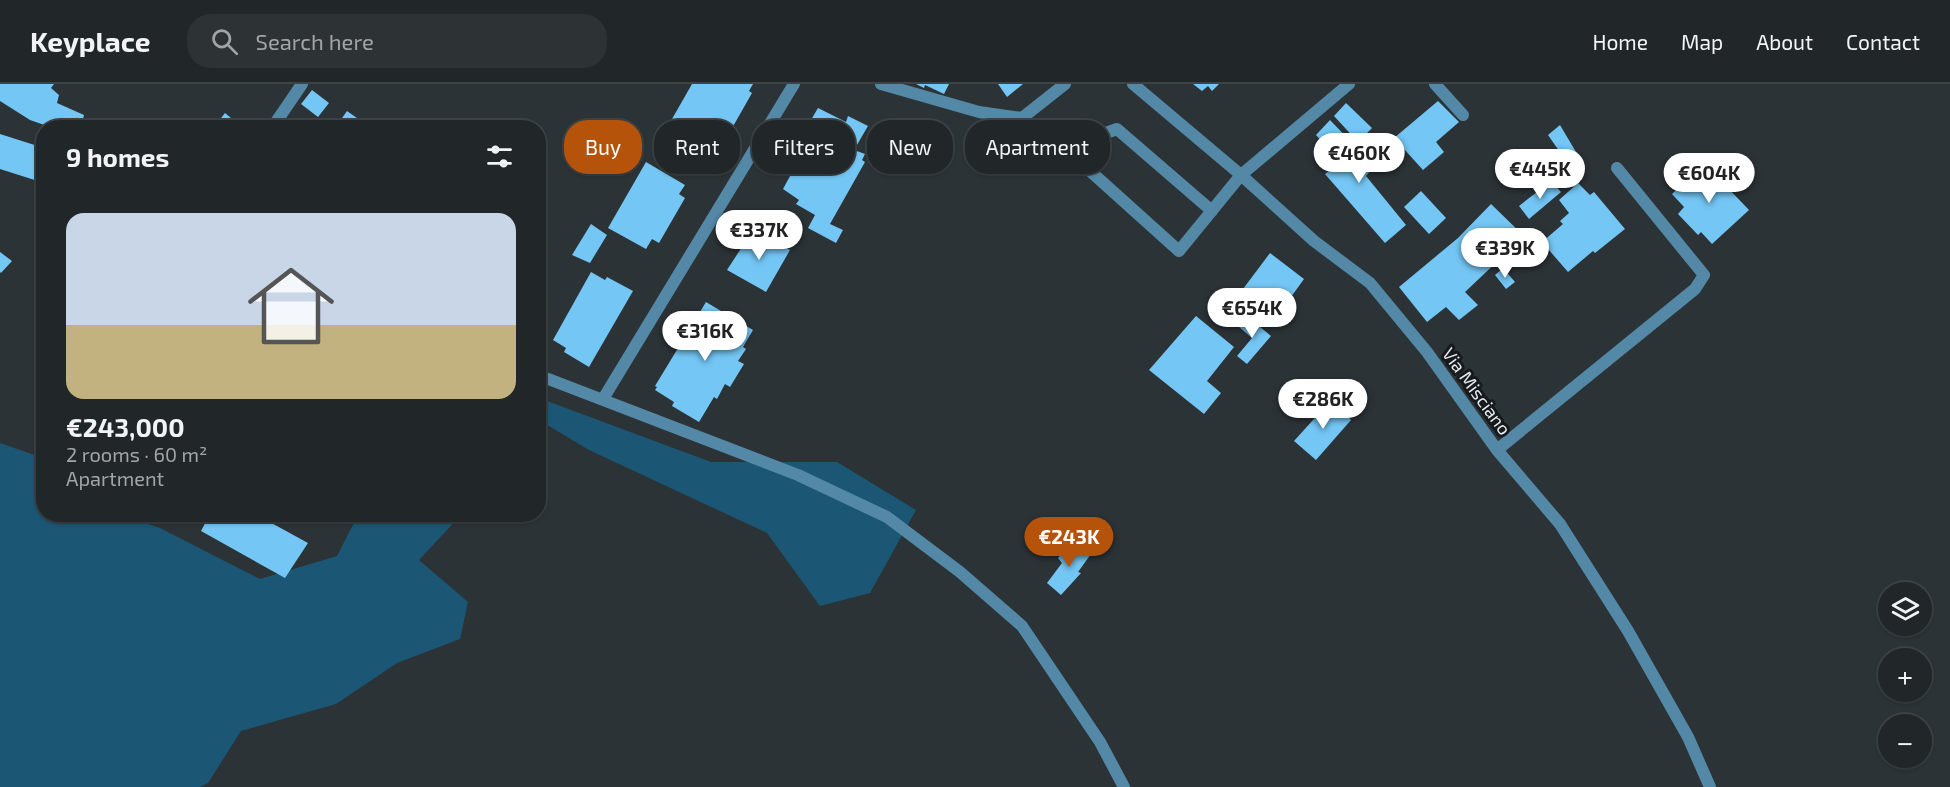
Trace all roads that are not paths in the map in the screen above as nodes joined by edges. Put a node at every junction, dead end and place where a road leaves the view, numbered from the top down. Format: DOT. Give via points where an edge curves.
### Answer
graph roads {
  1 [pos="302,84"];
  2 [pos="794,84"];
  3 [pos="882,84"];
  4 [pos="1065,84"];
  5 [pos="1133,84"];
  6 [pos="1348,84"];
  7 [pos="1435,84"];
  8 [pos="1463,116"];
  9 [pos="277,120"];
  10 [pos="1617,168"];
  11 [pos="1241,175"];
  12 [pos="1212,211"];
  13 [pos="546,378"];
  14 [pos="603,399"];
  15 [pos="1497,450"];
  16 [pos="1124,787"];
  17 [pos="1710,787"];
  1 -- 9 [label="street"];
  2 -- 14 [label="street"];
  3 -- 4 [label="street" via="979,112 1022,118"];
  5 -- 11 [label="street, Via Misciano"];
  6 -- 11 [label="street"];
  7 -- 8 [label="street"];
  10 -- 15 [label="street" via="1704,275 1695,289"];
  11 -- 12 [label="street"];
  11 -- 15 [label="street, Via Misciano" via="1314,241 1370,283 1427,352"];
  12 -- 12 [label="street" via="1179,251 1089,170 1083,157 1102,134 1117,129"];
  13 -- 14 [label="street"];
  14 -- 16 [label="street" via="798,475 887,517 1022,626 1100,741"];
  15 -- 17 [label="street, Via Misciano" via="1560,524 1622,621 1688,737"];
}
